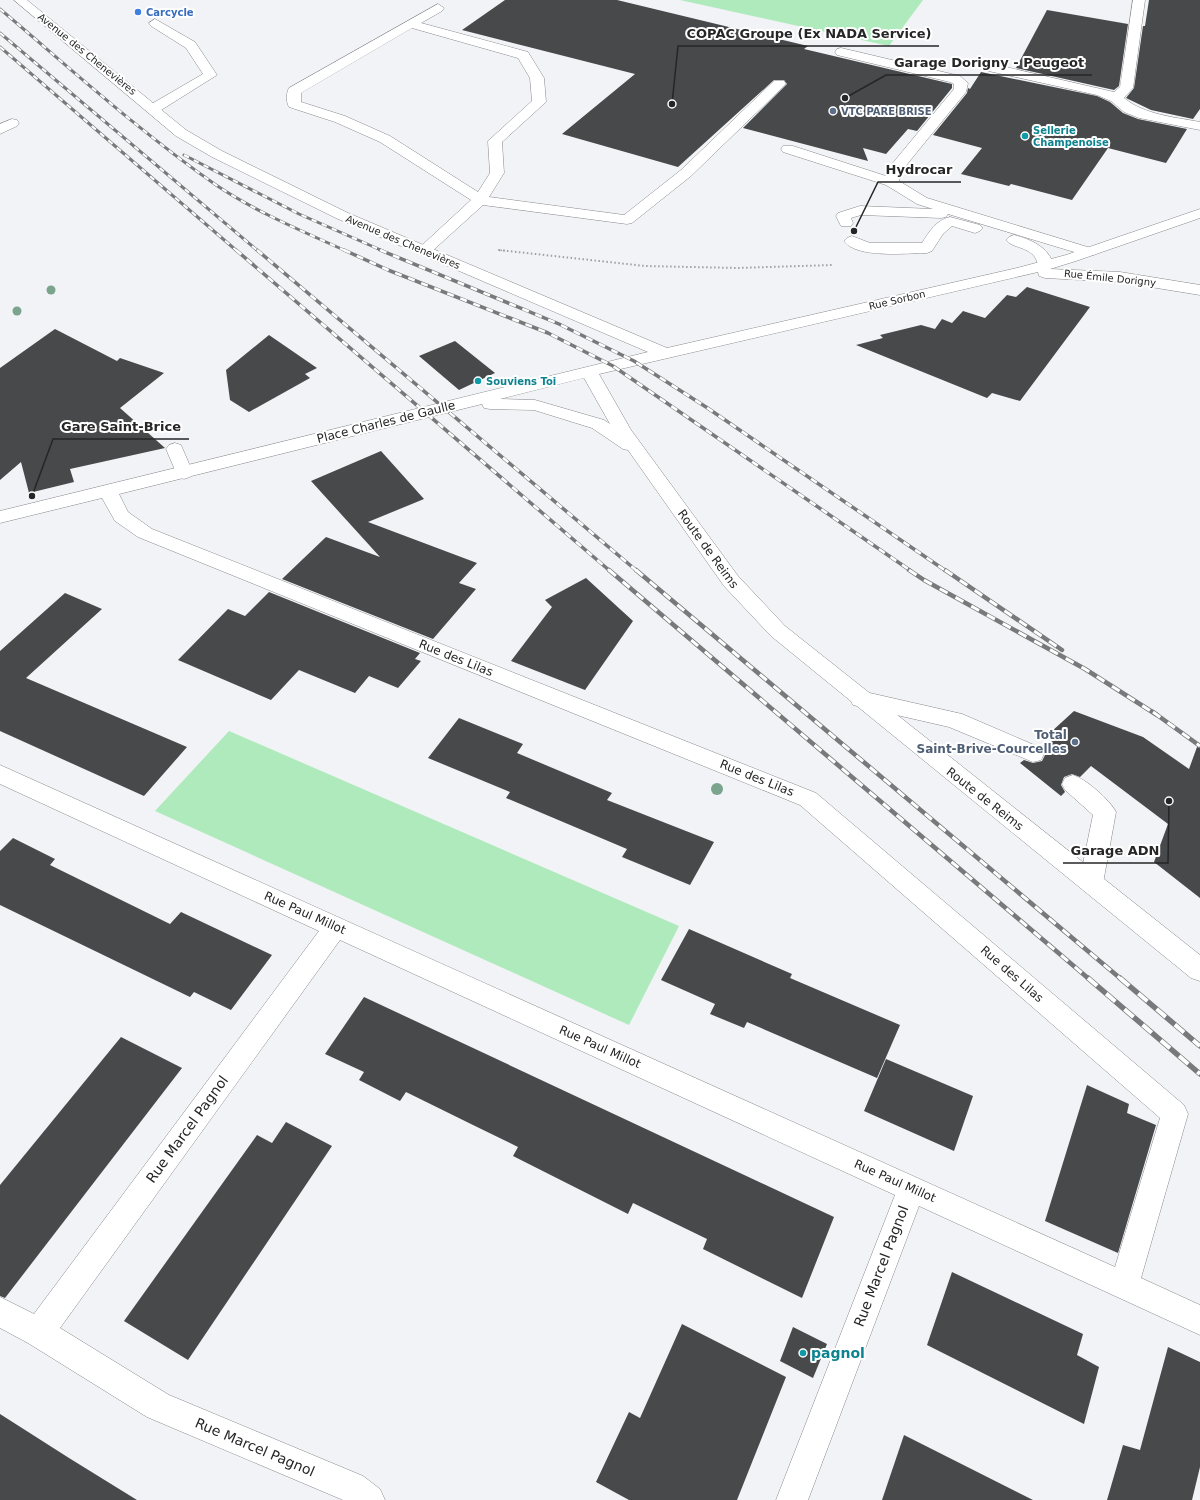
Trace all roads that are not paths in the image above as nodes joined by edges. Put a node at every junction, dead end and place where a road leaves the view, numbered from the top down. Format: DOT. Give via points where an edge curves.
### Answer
graph roads {
  1 [pos="20,0"];
  2 [pos="1139,0"];
  3 [pos="438,8"];
  4 [pos="154,23"];
  5 [pos="411,24"];
  6 [pos="842,52"];
  7 [pos="984,66"];
  8 [pos="779,84"];
  9 [pos="1116,98"];
  10 [pos="153,109"];
  11 [pos="1200,126"];
  12 [pos="788,149"];
  13 [pos="891,182"];
  14 [pos="480,200"];
  15 [pos="1200,213"];
  16 [pos="968,215"];
  17 [pos="846,223"];
  18 [pos="852,241"];
  19 [pos="424,251"];
  20 [pos="1089,252"];
  21 [pos="1046,265"];
  22 [pos="1020,272"];
  23 [pos="1200,290"];
  24 [pos="665,353"];
  25 [pos="589,372"];
  26 [pos="461,404"];
  27 [pos="175,450"];
  28 [pos="638,452"];
  29 [pos="184,473"];
  30 [pos="109,491"];
  31 [pos="0,517"];
  32 [pos="861,699"];
  33 [pos="1033,754"];
  34 [pos="2,778"];
  35 [pos="1073,784"];
  36 [pos="1091,883"];
  37 [pos="336,927"];
  38 [pos="1200,970"];
  39 [pos="911,1189"];
  40 [pos="1124,1286"];
  41 [pos="0,1312"];
  42 [pos="1200,1320"];
  43 [pos="39,1332"];
  44 [pos="368,1500"];
  45 [pos="792,1500"];
  1 -- 10 [label="street, Avenue des Chenevières"];
  2 -- 9 [label="street" via="1126,88"];
  3 -- 5 [label="street"];
  4 -- 10 [label="street" via="191,45 210,75"];
  5 -- 14 [label="street" via="523,55 537,78 539,102 495,140 497,173"];
  5 -- 14 [label="street" via="294,91 294,104 332,115 385,139"];
  6 -- 13 [label="street" via="955,79 961,83 961,89 898,167"];
  7 -- 9 [label="street" via="1101,92"];
  8 -- 14 [label="street" via="686,173 627,220"];
  9 -- 11 [label="street" via="1129,109 1144,115"];
  10 -- 19 [label="street, Avenue des Chenevières" via="182,133 217,154 343,216"];
  12 -- 13 [label="street"];
  13 -- 16 [label="street" via="922,201"];
  14 -- 19 [label="street"];
  15 -- 20 [label="street, Rue Sorbon"];
  16 -- 17 [label="street" via="860,210 843,216"];
  16 -- 20 [label="street"];
  18 -- 21 [label="street" via="867,248 927,248 937,231 950,221 1032,245 1044,258"];
  19 -- 24 [label="street, Avenue des Chenevières"];
  20 -- 21 [label="street, Rue Sorbon"];
  21 -- 22 [label="street, Rue Sorbon"];
  22 -- 23 [label="street, Rue Émile Dorigny" via="1098,275"];
  22 -- 24 [label="street, Rue Sorbon"];
  24 -- 25 [label="street, Rue Sorbon"];
  25 -- 26 [label="street, Place Charles de Gaulle"];
  25 -- 28 [label="street, Route de Reims"];
  26 -- 28 [label="street" via="535,405 598,424"];
  26 -- 29 [label="street, Place Charles de Gaulle"];
  27 -- 29 [label="street"];
  28 -- 32 [label="street, Route de Reims" via="730,581 753,607 778,631"];
  29 -- 30 [label="street, Place Charles de Gaulle"];
  30 -- 31 [label="street, Place Charles de Gaulle"];
  30 -- 40 [label="street, Rue des Lilas" via="119,515 128,524 145,533 808,799 1174,1114"];
  32 -- 33 [label="street, Route de Reims" via="954,720"];
  32 -- 36 [label="street, Route de Reims"];
  34 -- 37 [label="street, Rue Paul Millot"];
  35 -- 36 [label="street" via="1105,812"];
  36 -- 38 [label="street, Route de Reims"];
  37 -- 39 [label="street, Rue Paul Millot"];
  37 -- 43 [label="street, Rue Marcel Pagnol"];
  39 -- 40 [label="street, Rue Paul Millot"];
  39 -- 45 [label="street, Rue Marcel Pagnol"];
  40 -- 42 [label="street, Rue Paul Millot"];
  41 -- 43 [label="street, Rue Marcel Pagnol"];
  43 -- 44 [label="street, Rue Marcel Pagnol" via="158,1406 352,1487"];
}
